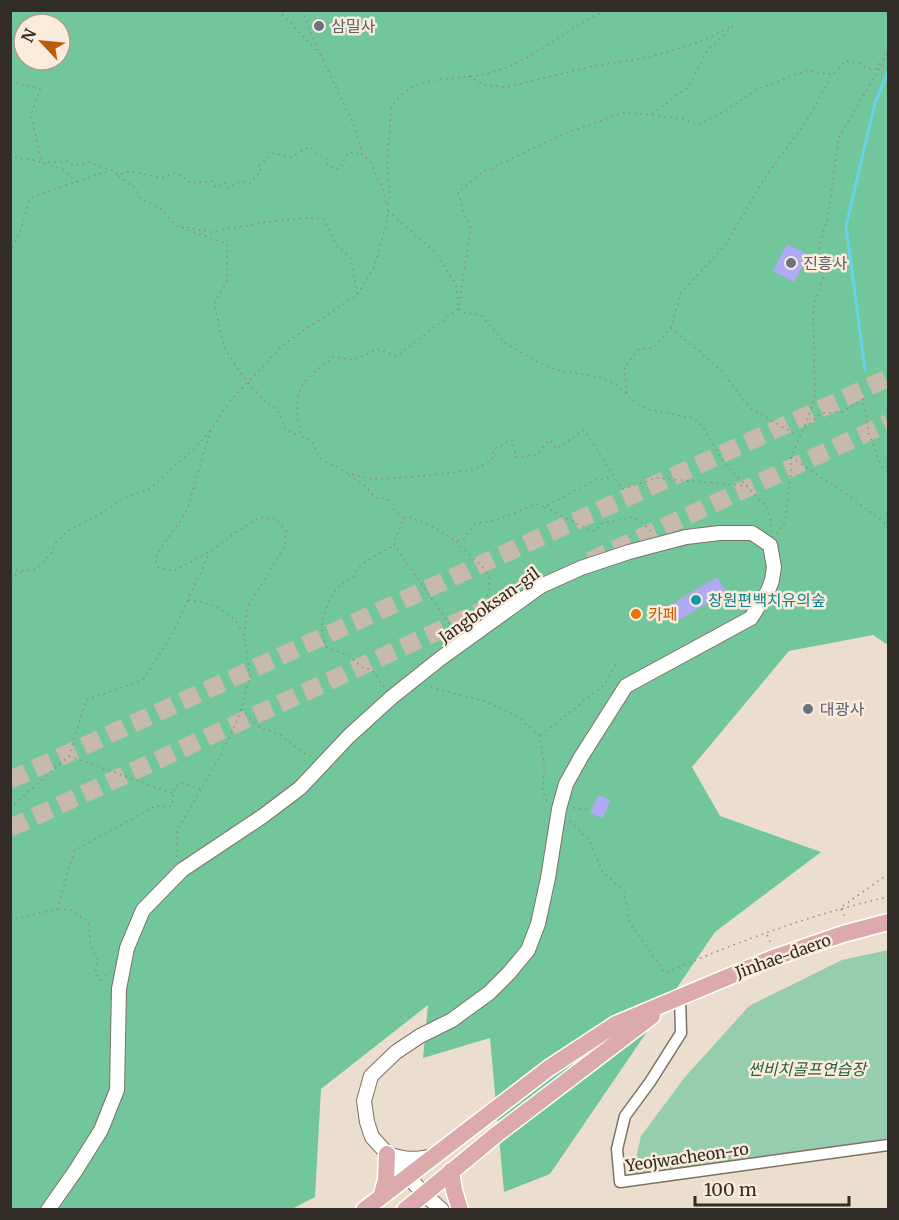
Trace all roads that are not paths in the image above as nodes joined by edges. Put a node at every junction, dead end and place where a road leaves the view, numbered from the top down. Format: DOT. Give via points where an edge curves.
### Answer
graph roads {
  1 [pos="888,922"];
  2 [pos="680,997"];
  3 [pos="888,1145"];
  4 [pos="387,1154"];
  5 [pos="438,1155"];
  6 [pos="451,1171"];
  7 [pos="408,1178"];
  8 [pos="424,1194"];
  9 [pos="381,1197"];
  10 [pos="48,1209"];
  11 [pos="364,1209"];
  12 [pos="405,1209"];
  13 [pos="442,1209"];
  14 [pos="460,1209"];
  1 -- 2 [label="main road, Jinhae-daero" via="773,958"];
  2 -- 3 [label="street, Yeojwacheon-ro" via="681,1033 625,1116 617,1149 620,1182"];
  2 -- 5 [label="main road" via="616,1024 549,1068"];
  2 -- 6 [label="main road"];
  4 -- 5 [label="street" via="404,1160"];
  4 -- 7 [label="street"];
  4 -- 9 [label="main road"];
  4 -- 10 [label="street, Jangboksan-gil" via="372,1137 367,1122 364,1101 371,1076 396,1052 489,993 528,950 538,924 566,784 626,686 751,618 768,591 774,567 770,545 752,533 660,543 581,568 541,586 393,695 300,788 182,870 143,910 127,948 118,989 117,1090 101,1130"];
  5 -- 7 [label="main road"];
  6 -- 8 [label="main road"];
  6 -- 14 [label="main road"];
  7 -- 8 [label="street"];
  7 -- 9 [label="main road"];
  8 -- 12 [label="main road"];
  8 -- 13 [label="street"];
  9 -- 11 [label="main road"];
}
